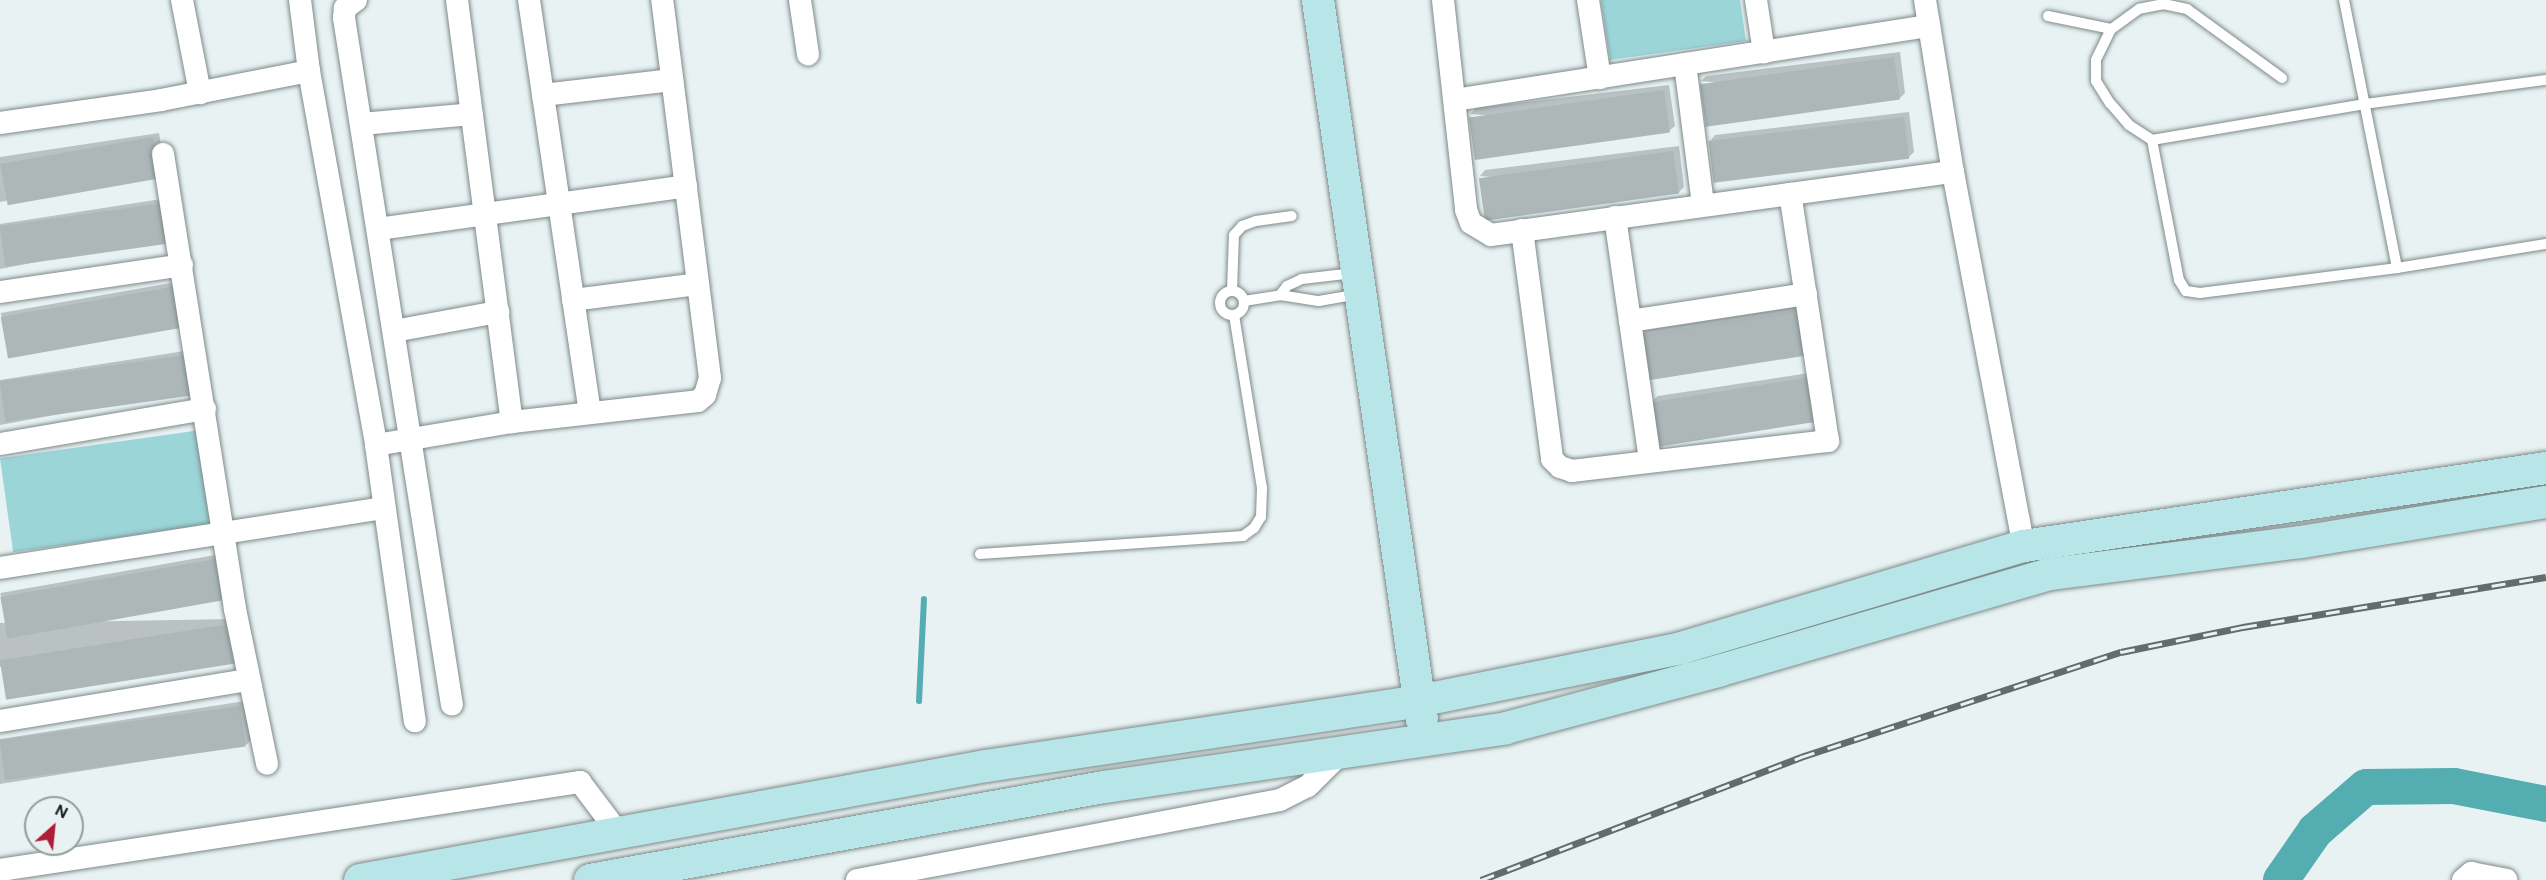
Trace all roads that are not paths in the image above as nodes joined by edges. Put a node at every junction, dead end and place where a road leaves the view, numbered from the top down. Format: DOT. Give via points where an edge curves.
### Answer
graph roads {
  1 [pos="182,0"];
  2 [pos="300,0"];
  3 [pos="356,0"];
  4 [pos="458,0"];
  5 [pos="529,0"];
  6 [pos="662,0"];
  7 [pos="800,0"];
  8 [pos="1318,0"];
  9 [pos="1443,0"];
  10 [pos="1588,0"];
  11 [pos="1756,0"];
  12 [pos="1925,0"];
  13 [pos="2344,0"];
  14 [pos="2048,16"];
  15 [pos="1929,26"];
  16 [pos="2111,29"];
  17 [pos="1764,52"];
  18 [pos="808,54"];
  19 [pos="1685,64"];
  20 [pos="309,71"];
  21 [pos="1600,78"];
  22 [pos="2282,78"];
  23 [pos="672,80"];
  24 [pos="2546,80"];
  25 [pos="200,93"];
  26 [pos="543,95"];
  27 [pos="1455,100"];
  28 [pos="2365,104"];
  29 [pos="472,114"];
  30 [pos="0,123"];
  31 [pos="361,124"];
  32 [pos="2152,140"];
  33 [pos="164,154"];
  34 [pos="1953,172"];
  35 [pos="686,186"];
  36 [pos="1790,194"];
  37 [pos="1703,205"];
  38 [pos="559,206"];
  39 [pos="485,216"];
  40 [pos="1292,216"];
  41 [pos="1616,217"];
  42 [pos="378,229"];
  43 [pos="1522,230"];
  44 [pos="2546,244"];
  45 [pos="182,265"];
  46 [pos="2397,268"];
  47 [pos="1360,283"];
  48 [pos="698,284"];
  49 [pos="1232,291"];
  50 [pos="0,292"];
  51 [pos="1806,294"];
  52 [pos="1280,295"];
  53 [pos="573,300"];
  54 [pos="1244,301"];
  55 [pos="498,312"];
  56 [pos="1234,315"];
  57 [pos="1630,321"];
  58 [pos="394,331"];
  59 [pos="205,409"];
  60 [pos="590,412"];
  61 [pos="512,422"];
  62 [pos="412,440"];
  63 [pos="0,444"];
  64 [pos="375,445"];
  65 [pos="1650,460"];
  66 [pos="2546,468"];
  67 [pos="2546,501"];
  68 [pos="384,508"];
  69 [pos="225,530"];
  70 [pos="2024,546"];
  71 [pos="980,555"];
  72 [pos="0,568"];
  73 [pos="248,680"];
  74 [pos="1419,700"];
  75 [pos="452,705"];
  76 [pos="0,721"];
  77 [pos="415,721"];
  78 [pos="1425,742"];
  79 [pos="1339,754"];
  80 [pos="267,764"];
  81 [pos="620,835"];
  82 [pos="0,870"];
  83 [pos="360,880"];
  84 [pos="590,880"];
  85 [pos="858,880"];
  86 [pos="2463,880"];
  87 [pos="2506,880"];
  1 -- 25 [label="street"];
  2 -- 20 [label="street"];
  3 -- 31 [label="street" via="345,8 344,18"];
  4 -- 29 [label="street"];
  5 -- 26 [label="street"];
  6 -- 23 [label="street"];
  7 -- 18 [label="street"];
  8 -- 47 [label="main road"];
  9 -- 27 [label="street"];
  10 -- 21 [label="street"];
  11 -- 17 [label="street"];
  12 -- 15 [label="street"];
  13 -- 28 [label="lane"];
  14 -- 16 [label="lane"];
  15 -- 17 [label="street"];
  15 -- 34 [label="street"];
  16 -- 22 [label="lane" via="2139,9 2164,4 2187,9"];
  16 -- 32 [label="lane" via="2096,60 2096,81 2129,125"];
  17 -- 19 [label="street"];
  19 -- 21 [label="street"];
  19 -- 37 [label="street"];
  20 -- 25 [label="street"];
  20 -- 64 [label="street"];
  21 -- 27 [label="street"];
  23 -- 26 [label="street"];
  23 -- 35 [label="street"];
  24 -- 28 [label="lane"];
  25 -- 30 [label="street"];
  26 -- 38 [label="street"];
  27 -- 43 [label="street" via="1466,210 1472,224 1491,235"];
  28 -- 32 [label="lane"];
  28 -- 46 [label="lane"];
  29 -- 31 [label="street"];
  29 -- 39 [label="street"];
  31 -- 42 [label="street"];
  32 -- 46 [label="lane" via="2179,280 2186,291 2200,293"];
  33 -- 45 [label="street"];
  34 -- 36 [label="street"];
  34 -- 70 [label="street"];
  35 -- 38 [label="street"];
  35 -- 48 [label="street"];
  36 -- 37 [label="street"];
  36 -- 51 [label="street"];
  37 -- 41 [label="street"];
  38 -- 39 [label="street"];
  38 -- 53 [label="street"];
  39 -- 42 [label="street"];
  39 -- 55 [label="street"];
  40 -- 49 [label="lane" via="1256,221 1242,226 1234,235"];
  41 -- 43 [label="street"];
  41 -- 57 [label="street"];
  42 -- 58 [label="street"];
  43 -- 65 [label="street" via="1552,459 1572,471"];
  44 -- 46 [label="lane"];
  45 -- 50 [label="street"];
  45 -- 59 [label="street"];
  47 -- 52 [label="lane" via="1319,301"];
  47 -- 52 [label="lane" via="1302,279 1287,286"];
  47 -- 74 [label="main road"];
  48 -- 53 [label="street"];
  48 -- 60 [label="street" via="710,378 705,395 698,401"];
  49 -- 54 [label="lane"];
  49 -- 56 [label="lane" via="1222,297 1220,305 1227,314"];
  51 -- 57 [label="street"];
  51 -- 65 [label="street" via="1828,441"];
  52 -- 54 [label="lane"];
  53 -- 60 [label="street"];
  54 -- 56 [label="lane" via="1241,311"];
  55 -- 58 [label="street"];
  55 -- 61 [label="street"];
  56 -- 71 [label="lane" via="1262,488 1261,517 1254,528 1243,536"];
  57 -- 65 [label="street"];
  58 -- 62 [label="street"];
  59 -- 63 [label="street"];
  59 -- 69 [label="street"];
  60 -- 61 [label="street"];
  61 -- 62 [label="street"];
  62 -- 64 [label="street"];
  62 -- 75 [label="street"];
  64 -- 68 [label="street"];
  66 -- 70 [label="main road"];
  67 -- 78 [label="main road" via="2301,542 2050,574 1506,728"];
  68 -- 69 [label="street"];
  68 -- 77 [label="street"];
  69 -- 72 [label="street"];
  69 -- 73 [label="street"];
  70 -- 74 [label="main road" via="1681,648"];
  73 -- 76 [label="street"];
  73 -- 80 [label="street"];
  74 -- 78 [label="main road"];
  74 -- 81 [label="main road" via="986,766"];
  78 -- 79 [label="main road"];
  79 -- 84 [label="main road" via="1104,787"];
  79 -- 85 [label="street" via="1315,781 1280,800"];
  81 -- 82 [label="street" via="580,782"];
  81 -- 83 [label="main road"];
  86 -- 87 [label="street" via="2471,873"];
}
